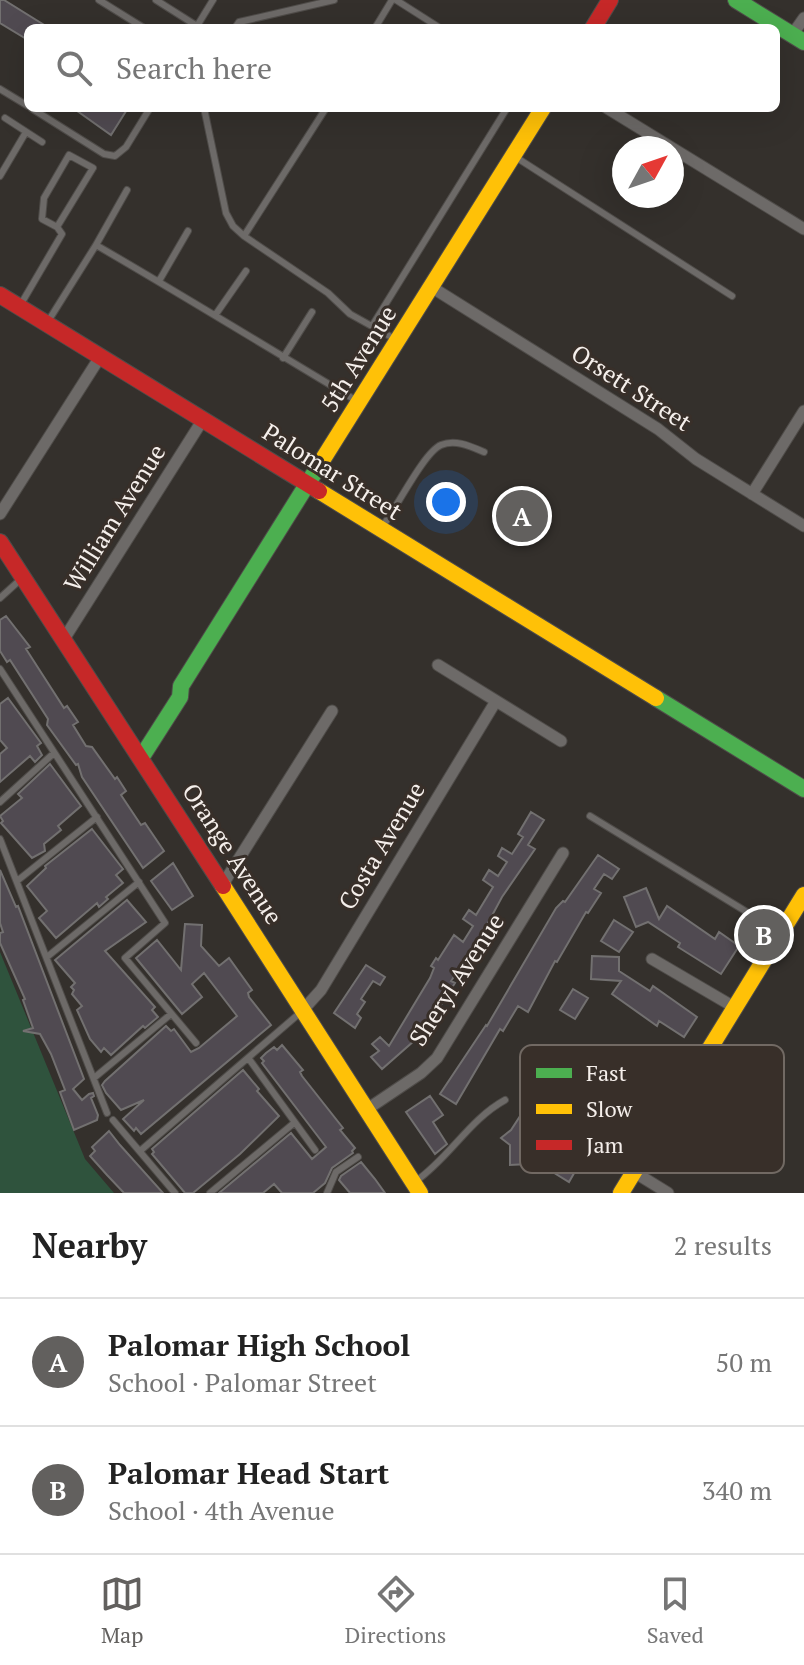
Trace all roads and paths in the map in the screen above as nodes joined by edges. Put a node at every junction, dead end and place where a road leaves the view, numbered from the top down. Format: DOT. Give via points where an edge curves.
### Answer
graph roads {
  1 [pos="99,0"];
  2 [pos="156,0"];
  3 [pos="213,0"];
  4 [pos="334,0"];
  5 [pos="394,0"];
  6 [pos="610,0"];
  7 [pos="736,0"];
  8 [pos="804,18"];
  9 [pos="138,24"];
  10 [pos="194,24"];
  11 [pos="198,24"];
  12 [pos="238,24"];
  13 [pos="378,24"];
  14 [pos="433,24"];
  15 [pos="595,24"];
  16 [pos="775,24"];
  17 [pos="780,27"];
  18 [pos="798,38"];
  19 [pos="0,89"];
  20 [pos="24,104"];
  21 [pos="37,112"];
  22 [pos="148,112"];
  23 [pos="205,112"];
  24 [pos="323,112"];
  25 [pos="505,112"];
  26 [pos="541,112"];
  27 [pos="614,112"];
  28 [pos="5,118"];
  29 [pos="26,132"];
  30 [pos="652,136"];
  31 [pos="42,142"];
  32 [pos="684,155"];
  33 [pos="514,156"];
  34 [pos="0,176"];
  35 [pos="127,190"];
  36 [pos="57,227"];
  37 [pos="804,229"];
  38 [pos="188,231"];
  39 [pos="244,236"];
  40 [pos="96,245"];
  41 [pos="246,271"];
  42 [pos="159,281"];
  43 [pos="433,288"];
  44 [pos="0,295"];
  45 [pos="732,296"];
  46 [pos="19,307"];
  47 [pos="312,312"];
  48 [pos="216,314"];
  49 [pos="46,324"];
  50 [pos="372,326"];
  51 [pos="399,341"];
  52 [pos="100,357"];
  53 [pos="283,358"];
  54 [pos="360,403"];
  55 [pos="804,411"];
  56 [pos="202,421"];
  57 [pos="484,452"];
  58 [pos="307,485"];
  59 [pos="752,494"];
  60 [pos="0,514"];
  61 [pos="804,526"];
  62 [pos="380,530"];
  63 [pos="0,542"];
  64 [pos="22,578"];
  65 [pos="0,598"];
  66 [pos="64,639"];
  67 [pos="438,665"];
  68 [pos="0,669"];
  69 [pos="3,680"];
  70 [pos="496,701"];
  71 [pos="332,711"];
  72 [pos="561,741"];
  73 [pos="54,753"];
  74 [pos="141,758"];
  75 [pos="804,789"];
  76 [pos="0,802"];
  77 [pos="590,816"];
  78 [pos="97,817"];
  79 [pos="0,839"];
  80 [pos="563,853"];
  81 [pos="17,881"];
  82 [pos="139,882"];
  83 [pos="223,884"];
  84 [pos="804,895"];
  85 [pos="798,918"];
  86 [pos="781,933"];
  87 [pos="47,957"];
  88 [pos="652,959"];
  89 [pos="734,1007"];
  90 [pos="302,1011"];
  91 [pos="171,1014"];
  92 [pos="196,1043"];
  93 [pos="711,1045"];
  94 [pos="249,1059"];
  95 [pos="94,1078"];
  96 [pos="505,1100"];
  97 [pos="366,1110"];
  98 [pos="107,1113"];
  99 [pos="113,1120"];
  100 [pos="294,1123"];
  101 [pos="315,1150"];
  102 [pos="140,1151"];
  103 [pos="358,1157"];
  104 [pos="633,1173"];
  105 [pos="636,1173"];
  106 [pos="417,1188"];
  107 [pos="175,1193"];
  108 [pos="210,1193"];
  109 [pos="327,1193"];
  110 [pos="621,1193"];
  111 [pos="668,1193"];
  1 -- 9 [label="lane"];
  2 -- 10 [label="lane"];
  3 -- 11 [label="lane"];
  4 -- 12 [label="lane"];
  5 -- 13 [label="lane"];
  5 -- 14 [label="lane"];
  6 -- 15 [label="main road"];
  7 -- 16 [label="main road"];
  8 -- 18 [label="street"];
  17 -- 18 [label="main road"];
  19 -- 20 [label="lane"];
  21 -- 22 [label="lane" via="115,156"];
  23 -- 39 [label="lane" via="226,213"];
  24 -- 39 [label="lane"];
  25 -- 50 [label="lane"];
  26 -- 33 [label="main road, 5th Avenue"];
  27 -- 30 [label="street"];
  28 -- 29 [label="lane"];
  29 -- 31 [label="lane"];
  29 -- 34 [label="lane"];
  32 -- 37 [label="street"];
  33 -- 43 [label="main road, 5th Avenue"];
  33 -- 45 [label="lane"];
  35 -- 40 [label="lane"];
  36 -- 36 [label="lane" via="42,219 44,198 69,155 93,168"];
  36 -- 46 [label="lane" via="62,234"];
  38 -- 42 [label="lane"];
  39 -- 50 [label="lane"];
  40 -- 42 [label="lane"];
  40 -- 49 [label="lane"];
  41 -- 48 [label="lane"];
  42 -- 48 [label="lane"];
  43 -- 51 [label="main road, 5th Avenue"];
  43 -- 59 [label="street, Orsett Street"];
  44 -- 46 [label="main road, Palomar Street"];
  46 -- 49 [label="main road, Palomar Street"];
  47 -- 53 [label="lane"];
  48 -- 53 [label="lane"];
  49 -- 52 [label="main road, Palomar Street"];
  50 -- 51 [label="lane"];
  51 -- 54 [label="main road, 5th Avenue"];
  52 -- 56 [label="main road, Palomar Street"];
  52 -- 60 [label="street"];
  53 -- 54 [label="lane"];
  54 -- 58 [label="main road, 5th Avenue"];
  55 -- 59 [label="street"];
  56 -- 58 [label="main road, Palomar Street"];
  56 -- 66 [label="street, William Avenue"];
  57 -- 62 [label="lane" via="466,445 439,445"];
  58 -- 62 [label="main road, Palomar Street"];
  58 -- 74 [label="main road, 5th Avenue"];
  59 -- 61 [label="street, Orsett Street"];
  62 -- 75 [label="main road, Palomar Street"];
  63 -- 64 [label="main road, Orange Avenue"];
  64 -- 65 [label="lane"];
  64 -- 66 [label="main road, Orange Avenue"];
  66 -- 74 [label="main road, Orange Avenue"];
  67 -- 70 [label="street"];
  68 -- 69 [label="lane"];
  69 -- 73 [label="lane"];
  70 -- 72 [label="street"];
  70 -- 90 [label="street, Costa Avenue" via="321,990"];
  71 -- 83 [label="street"];
  73 -- 76 [label="lane"];
  73 -- 78 [label="lane"];
  74 -- 83 [label="main road, Orange Avenue"];
  77 -- 86 [label="lane"];
  78 -- 81 [label="lane"];
  78 -- 82 [label="lane"];
  79 -- 81 [label="lane"];
  80 -- 97 [label="street, Sheryl Avenue" via="437,1058"];
  81 -- 87 [label="lane"];
  82 -- 87 [label="lane"];
  82 -- 91 [label="lane" via="165,923 125,958"];
  83 -- 90 [label="main road, Orange Avenue"];
  84 -- 85 [label="main road"];
  85 -- 86 [label="main road"];
  86 -- 89 [label="main road"];
  87 -- 95 [label="lane"];
  88 -- 89 [label="street"];
  89 -- 93 [label="main road"];
  90 -- 94 [label="lane"];
  90 -- 97 [label="main road, Orange Avenue"];
  91 -- 92 [label="lane"];
  91 -- 95 [label="lane"];
  94 -- 100 [label="lane"];
  94 -- 102 [label="lane"];
  95 -- 98 [label="lane"];
  96 -- 106 [label="lane" via="490,1108"];
  97 -- 106 [label="main road, Orange Avenue"];
  99 -- 102 [label="lane"];
  100 -- 101 [label="lane"];
  100 -- 108 [label="lane"];
  102 -- 107 [label="lane"];
  103 -- 109 [label="lane" via="336,1172"];
  104 -- 110 [label="main road"];
  105 -- 111 [label="street"];
}
